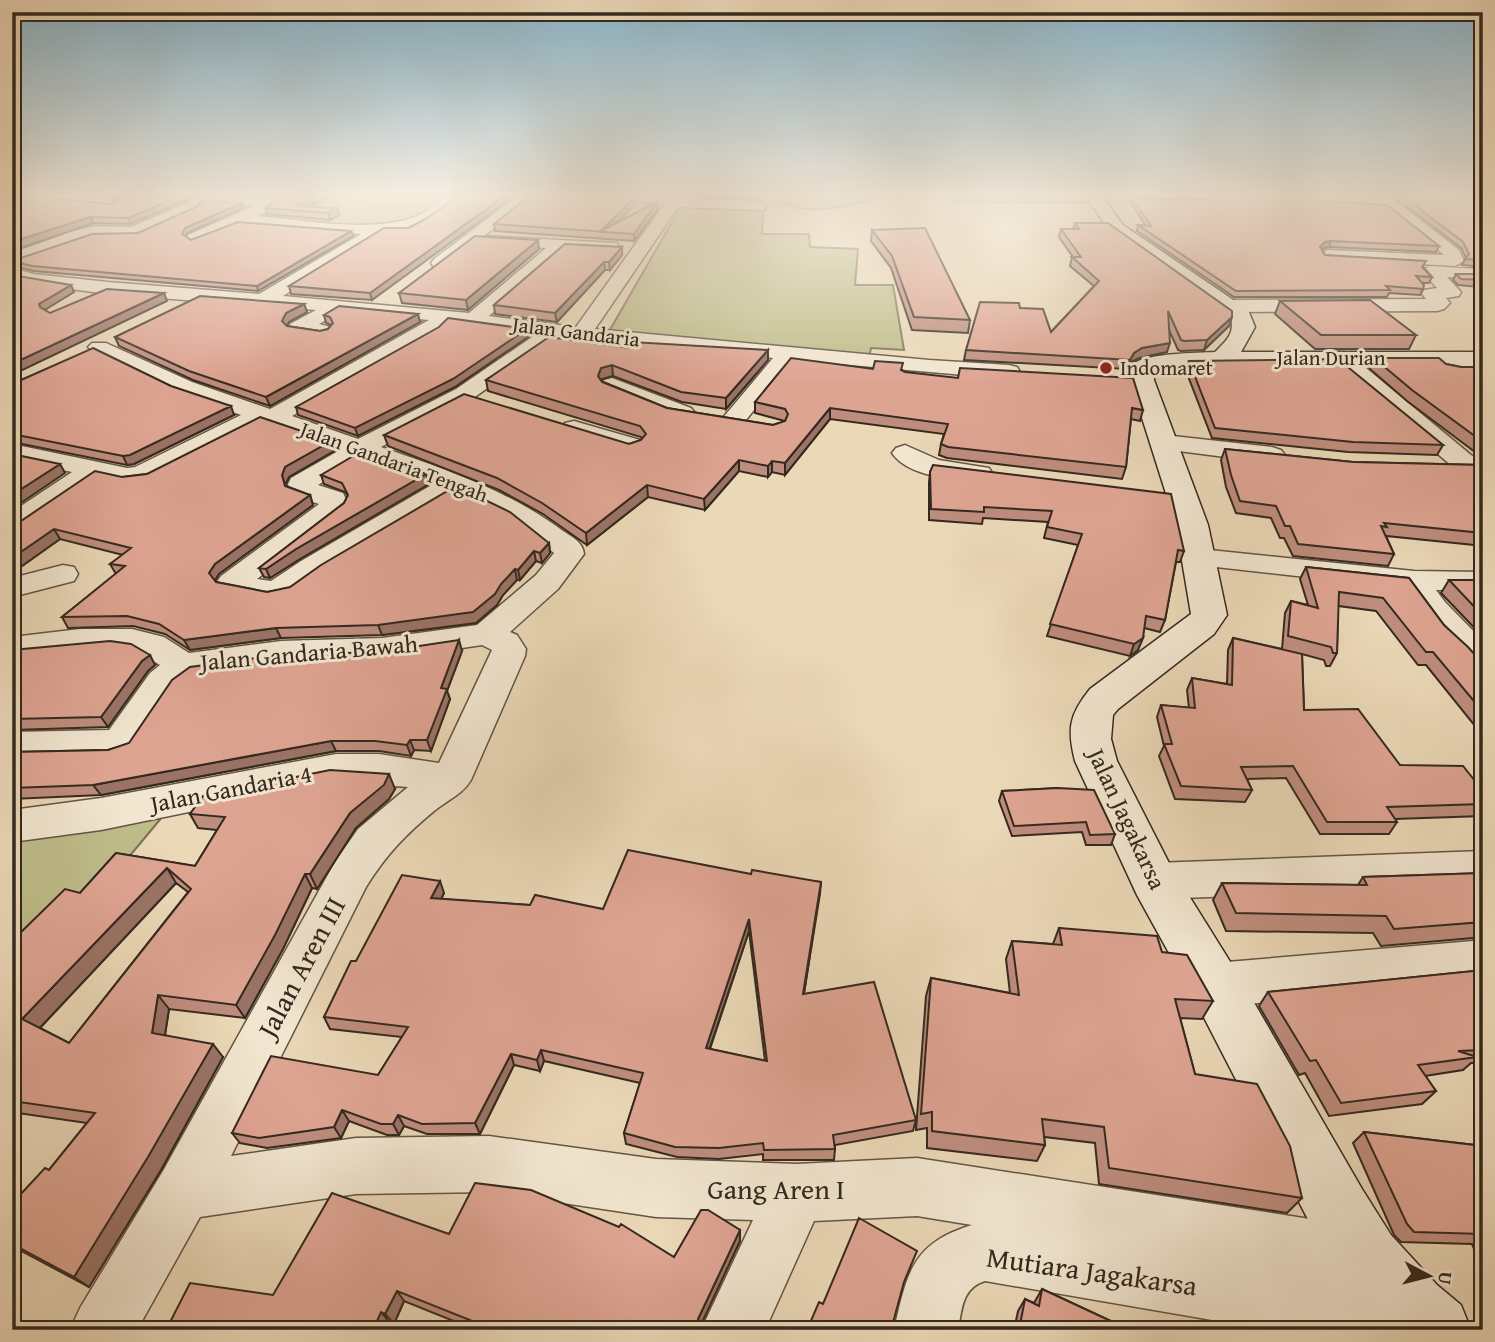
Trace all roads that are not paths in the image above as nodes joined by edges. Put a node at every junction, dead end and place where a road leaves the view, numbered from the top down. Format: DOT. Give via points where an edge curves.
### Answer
graph roads {
  1 [pos="335,258"];
  2 [pos="447,258"];
  3 [pos="545,258"];
  4 [pos="634,258"];
  5 [pos="1157,258"];
  6 [pos="1384,258"];
  7 [pos="1454,258"];
  8 [pos="1455,261"];
  9 [pos="12,273"];
  10 [pos="1481,274"];
  11 [pos="421,277"];
  12 [pos="33,279"];
  13 [pos="242,285"];
  14 [pos="12,286"];
  15 [pos="108,288"];
  16 [pos="284,288"];
  17 [pos="400,293"];
  18 [pos="200,296"];
  19 [pos="263,300"];
  20 [pos="70,303"];
  21 [pos="1227,306"];
  22 [pos="337,307"];
  23 [pos="378,309"];
  24 [pos="169,312"];
  25 [pos="444,315"];
  26 [pos="474,320"];
  27 [pos="323,331"];
  28 [pos="554,331"];
  29 [pos="580,334"];
  30 [pos="123,335"];
  31 [pos="789,353"];
  32 [pos="1340,358"];
  33 [pos="1222,359"];
  34 [pos="1483,359"];
  35 [pos="1035,374"];
  36 [pos="612,385"];
  37 [pos="464,394"];
  38 [pos="490,403"];
  39 [pos="267,416"];
  40 [pos="733,419"];
  41 [pos="551,421"];
  42 [pos="761,425"];
  43 [pos="1164,443"];
  44 [pos="631,445"];
  45 [pos="362,447"];
  46 [pos="12,452"];
  47 [pos="905,453"];
  48 [pos="1293,458"];
  49 [pos="1435,466"];
  50 [pos="95,469"];
  51 [pos="1477,469"];
  52 [pos="1000,477"];
  53 [pos="457,481"];
  54 [pos="12,525"];
  55 [pos="1198,553"];
  56 [pos="1271,556"];
  57 [pos="62,574"];
  58 [pos="1414,580"];
  59 [pos="1483,581"];
  60 [pos="12,588"];
  61 [pos="487,634"];
  62 [pos="12,648"];
  63 [pos="1471,649"];
  64 [pos="184,665"];
  65 [pos="12,746"];
  66 [pos="451,780"];
  67 [pos="12,826"];
  68 [pos="1483,869"];
  69 [pos="1154,881"];
  70 [pos="1473,961"];
  71 [pos="1215,985"];
  72 [pos="183,1191"];
  73 [pos="797,1193"];
  74 [pos="1334,1300"];
  75 [pos="102,1330"];
  76 [pos="733,1330"];
  77 [pos="926,1330"];
  78 [pos="1436,1330"];
  1 -- 16 [label="street"];
  2 -- 11 [label="street"];
  3 -- 26 [label="street"];
  4 -- 29 [label="street"];
  5 -- 21 [label="main road"];
  6 -- 8 [label="street"];
  7 -- 8 [label="street"];
  8 -- 10 [label="street"];
  9 -- 12 [label="street, Jalan Gandaria"];
  10 -- 21 [label="street" via="1430,271 1452,292 1431,294 1440,303 1437,305"];
  12 -- 14 [label="street"];
  12 -- 15 [label="street, Jalan Gandaria"];
  13 -- 16 [label="street"];
  15 -- 18 [label="street, Jalan Gandaria"];
  15 -- 20 [label="street"];
  16 -- 19 [label="street"];
  17 -- 23 [label="street"];
  18 -- 19 [label="street, Jalan Gandaria"];
  18 -- 24 [label="street"];
  19 -- 22 [label="street, Jalan Gandaria"];
  21 -- 33 [label="main road" via="1246,324"];
  22 -- 23 [label="street, Jalan Gandaria"];
  22 -- 27 [label="street" via="297,328"];
  23 -- 25 [label="street, Jalan Gandaria"];
  25 -- 26 [label="street, Jalan Gandaria"];
  25 -- 39 [label="street" via="432,328"];
  26 -- 28 [label="street, Jalan Gandaria"];
  28 -- 29 [label="street, Jalan Gandaria"];
  28 -- 37 [label="street"];
  29 -- 31 [label="street, Jalan Gandaria"];
  30 -- 39 [label="street, Jalan Gandaria Tengah" via="88,352"];
  31 -- 35 [label="street, Jalan Gandaria"];
  31 -- 40 [label="street"];
  32 -- 33 [label="main road, Jalan Durian"];
  32 -- 34 [label="main road, Jalan Durian"];
  32 -- 51 [label="street"];
  33 -- 43 [label="main road, Jalan Jagakarsa" via="1151,365 1135,379"];
  36 -- 40 [label="street" via="676,411"];
  37 -- 38 [label="street"];
  37 -- 45 [label="street"];
  39 -- 45 [label="street, Jalan Gandaria Tengah"];
  39 -- 50 [label="street" via="146,474"];
  40 -- 42 [label="street"];
  41 -- 44 [label="street"];
  43 -- 48 [label="street"];
  43 -- 55 [label="main road, Jalan Jagakarsa" via="1169,495"];
  45 -- 53 [label="street, Jalan Gandaria Tengah"];
  45 -- 53 [label="street" via="300,486 329,497 335,505 232,583 282,588"];
  46 -- 50 [label="street"];
  47 -- 52 [label="street" via="932,467"];
  49 -- 51 [label="street"];
  50 -- 54 [label="street"];
  53 -- 61 [label="street, Jalan Gandaria Tengah" via="523,514 569,549 547,582"];
  55 -- 56 [label="street"];
  55 -- 58 [label="street"];
  55 -- 69 [label="main road, Jalan Jagakarsa" via="1209,615 1201,626 1104,699 1089,724 1096,761"];
  57 -- 60 [label="street"];
  58 -- 59 [label="street"];
  58 -- 63 [label="street" via="1433,609"];
  61 -- 64 [label="street, Jalan Gandaria Bawah" via="382,649 281,652"];
  61 -- 66 [label="street" via="505,643 508,656"];
  62 -- 64 [label="street, Jalan Gandaria Bawah" via="108,639 136,641 151,644"];
  64 -- 65 [label="street" via="163,681 122,741"];
  66 -- 67 [label="street, Jalan Gandaria 4" via="411,771 336,768 101,814"];
  66 -- 72 [label="street, Jalan Aren III" via="422,798 373,841 350,875"];
  68 -- 69 [label="street"];
  69 -- 71 [label="main road, Jalan Jagakarsa"];
  70 -- 71 [label="street"];
  71 -- 74 [label="main road, Jalan Jagakarsa" via="1339,1212"];
  72 -- 73 [label="street, Gang Aren I" via="356,1166 489,1164 656,1188"];
  72 -- 75 [label="street, Jalan Aren III"];
  73 -- 74 [label="street, Gang Aren I" via="917,1186"];
  73 -- 76 [label="street"];
  74 -- 77 [label="street, Mutiara Jagakarsa" via="985,1251 960,1257 939,1278"];
  74 -- 78 [label="main road, Jalan Jagakarsa"];
}
